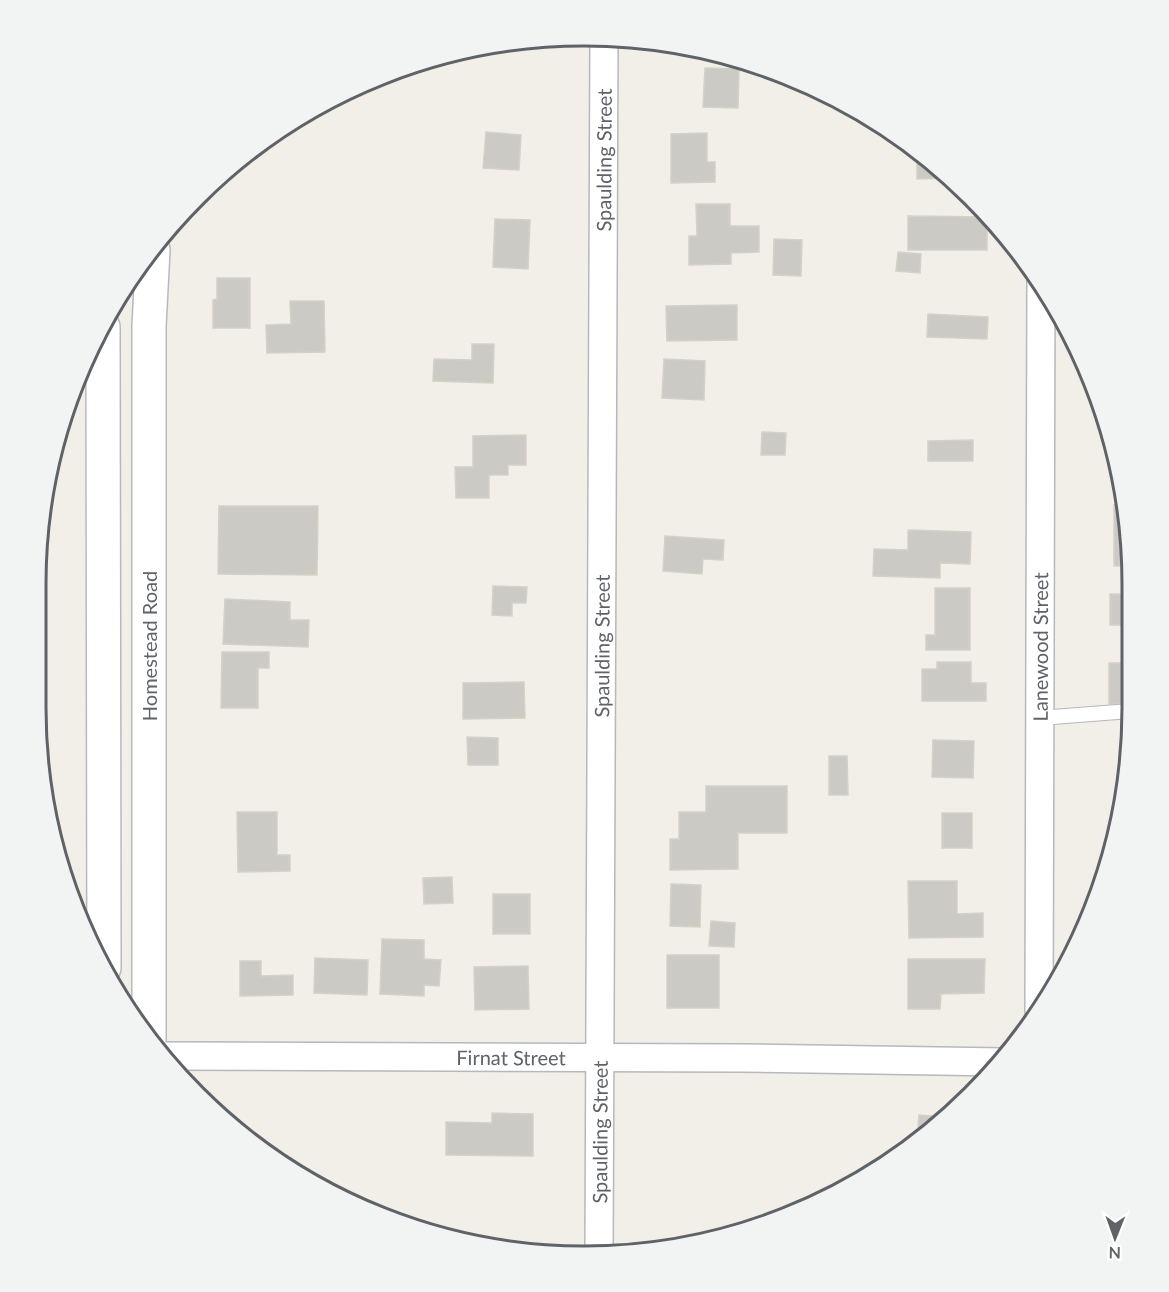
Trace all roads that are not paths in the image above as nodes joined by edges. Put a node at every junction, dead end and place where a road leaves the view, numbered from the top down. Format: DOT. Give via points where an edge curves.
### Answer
graph roads {
  1 [pos="604,47"];
  2 [pos="152,265"];
  3 [pos="1041,301"];
  4 [pos="114,325"];
  5 [pos="149,326"];
  6 [pos="104,343"];
  7 [pos="149,634"];
  8 [pos="103,635"];
  9 [pos="1122,712"];
  10 [pos="1040,718"];
  11 [pos="104,949"];
  12 [pos="1039,995"];
  13 [pos="150,1024"];
  14 [pos="175,1056"];
  15 [pos="599,1059"];
  16 [pos="989,1062"];
  17 [pos="598,1245"];
  1 -- 15 [label="street, Spaulding Street"];
  2 -- 5 [label="main road, Homestead Road"];
  3 -- 10 [label="street, Lanewood Street"];
  4 -- 5 [label="main road"];
  5 -- 7 [label="main road, Homestead Road"];
  6 -- 8 [label="main road"];
  7 -- 8 [label="main road"];
  7 -- 13 [label="main road, Homestead Road"];
  8 -- 11 [label="main road"];
  9 -- 10 [label="lane"];
  10 -- 12 [label="street, Lanewood Street"];
  14 -- 15 [label="street, Firnat Street"];
  15 -- 16 [label="street, Firnat Street"];
  15 -- 17 [label="street, Spaulding Street"];
}
